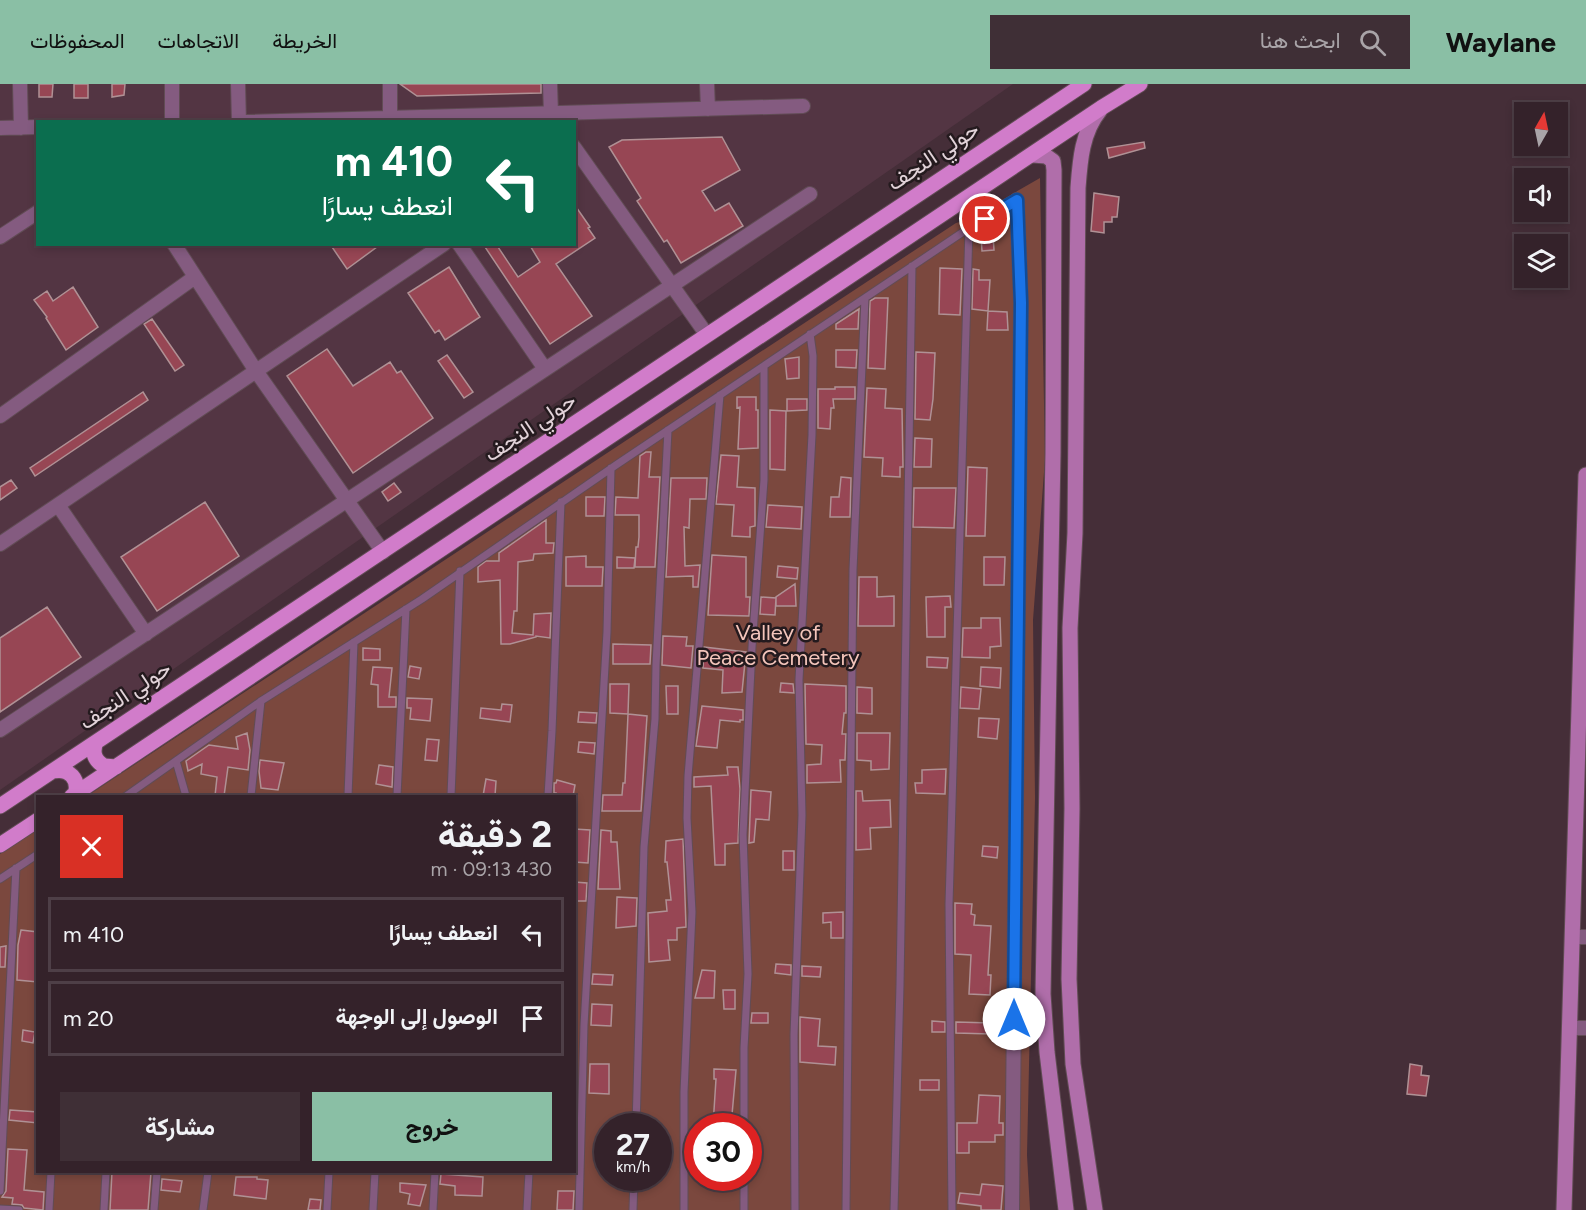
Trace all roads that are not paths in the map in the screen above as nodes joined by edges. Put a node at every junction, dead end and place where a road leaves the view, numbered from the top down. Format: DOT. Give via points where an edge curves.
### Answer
graph roads {
  1 [pos="20,84"];
  2 [pos="172,84"];
  3 [pos="238,84"];
  4 [pos="390,84"];
  5 [pos="550,84"];
  6 [pos="707,84"];
  7 [pos="1083,84"];
  8 [pos="1140,84"];
  9 [pos="803,106"];
  10 [pos="1101,108"];
  11 [pos="708,109"];
  12 [pos="554,117"];
  13 [pos="390,118"];
  14 [pos="172,120"];
  15 [pos="239,120"];
  16 [pos="318,120"];
  17 [pos="36,127"];
  18 [pos="0,128"];
  19 [pos="21,128"];
  20 [pos="576,152"];
  21 [pos="1033,155"];
  22 [pos="810,194"];
  23 [pos="1017,200"];
  24 [pos="36,213"];
  25 [pos="969,228"];
  26 [pos="0,237"];
  27 [pos="175,246"];
  28 [pos="441,246"];
  29 [pos="460,246"];
  30 [pos="912,266"];
  31 [pos="195,277"];
  32 [pos="671,285"];
  33 [pos="865,297"];
  34 [pos="810,334"];
  35 [pos="707,335"];
  36 [pos="764,366"];
  37 [pos="546,369"];
  38 [pos="256,371"];
  39 [pos="720,395"];
  40 [pos="0,416"];
  41 [pos="668,430"];
  42 [pos="611,468"];
  43 [pos="1586,475"];
  44 [pos="347,501"];
  45 [pos="561,502"];
  46 [pos="58,505"];
  47 [pos="0,544"];
  48 [pos="383,552"];
  49 [pos="460,570"];
  50 [pos="1584,580"];
  51 [pos="406,609"];
  52 [pos="146,634"];
  53 [pos="354,642"];
  54 [pos="261,701"];
  55 [pos="0,730"];
  56 [pos="96,742"];
  57 [pos="176,761"];
  58 [pos="116,767"];
  59 [pos="54,771"];
  60 [pos="74,795"];
  61 [pos="75,795"];
  62 [pos="128,795"];
  63 [pos="186,795"];
  64 [pos="250,795"];
  65 [pos="348,795"];
  66 [pos="397,795"];
  67 [pos="451,795"];
  68 [pos="548,795"];
  69 [pos="0,806"];
  70 [pos="36,821"];
  71 [pos="0,845"];
  72 [pos="36,855"];
  73 [pos="16,868"];
  74 [pos="0,879"];
  75 [pos="1579,937"];
  76 [pos="1569,1028"];
  77 [pos="1586,1028"];
  78 [pos="1073,1064"];
  79 [pos="1049,1068"];
  80 [pos="636,1113"];
  81 [pos="744,1113"];
  82 [pos="1081,1114"];
  83 [pos="1056,1117"];
  84 [pos="51,1173"];
  85 [pos="106,1173"];
  86 [pos="157,1173"];
  87 [pos="208,1173"];
  88 [pos="328,1173"];
  89 [pos="375,1173"];
  90 [pos="435,1173"];
  91 [pos="529,1173"];
  92 [pos="0,1191"];
  93 [pos="634,1191"];
  94 [pos="744,1191"];
  95 [pos="0,1209"];
  96 [pos="19,1210"];
  97 [pos="49,1210"];
  98 [pos="104,1210"];
  99 [pos="154,1210"];
  100 [pos="203,1210"];
  101 [pos="327,1210"];
  102 [pos="373,1210"];
  103 [pos="433,1210"];
  104 [pos="527,1210"];
  105 [pos="579,1210"];
  106 [pos="633,1210"];
  107 [pos="684,1210"];
  108 [pos="744,1210"];
  109 [pos="795,1210"];
  110 [pos="846,1210"];
  111 [pos="894,1210"];
  112 [pos="952,1210"];
  113 [pos="1012,1210"];
  114 [pos="1066,1210"];
  115 [pos="1095,1210"];
  116 [pos="1564,1210"];
  1 -- 19 [label="street"];
  2 -- 14 [label="street"];
  3 -- 15 [label="street"];
  4 -- 13 [label="street"];
  5 -- 12 [label="street"];
  6 -- 11 [label="street"];
  7 -- 35 [label="main road, حولي النجف"];
  8 -- 10 [label="main road"];
  9 -- 11 [label="street"];
  10 -- 21 [label="main road"];
  10 -- 78 [label="main road" via="1086,135 1078,211 1075,533 1070,628 1072,808 1068,979"];
  11 -- 12 [label="street"];
  12 -- 13 [label="street"];
  13 -- 16 [label="street"];
  17 -- 19 [label="street"];
  18 -- 19 [label="street"];
  20 -- 32 [label="street"];
  21 -- 58 [label="main road"];
  21 -- 79 [label="main road" via="1053,160 1054,183 1043,994"];
  22 -- 32 [label="street"];
  23 -- 25 [label="lane"];
  23 -- 113 [label="street" via="1021,303"];
  24 -- 26 [label="street"];
  25 -- 30 [label="lane"];
  25 -- 112 [label="lane" via="949,904"];
  27 -- 31 [label="street"];
  28 -- 38 [label="street"];
  29 -- 37 [label="street"];
  30 -- 33 [label="lane"];
  30 -- 111 [label="lane"];
  31 -- 38 [label="street"];
  31 -- 40 [label="street"];
  32 -- 35 [label="street"];
  32 -- 37 [label="street"];
  33 -- 34 [label="lane"];
  33 -- 110 [label="lane" via="853,570"];
  34 -- 36 [label="lane"];
  34 -- 109 [label="lane" via="812,435 799,680 802,814 794,1035"];
  35 -- 48 [label="main road, حولي النجف"];
  36 -- 39 [label="lane"];
  36 -- 81 [label="lane" via="764,480 743,836 748,974"];
  37 -- 44 [label="street"];
  38 -- 44 [label="street"];
  38 -- 46 [label="street"];
  39 -- 41 [label="lane"];
  39 -- 107 [label="lane" via="688,776 692,912 684,1092"];
  41 -- 42 [label="lane"];
  41 -- 80 [label="lane" via="655,719 644,847"];
  42 -- 45 [label="lane"];
  42 -- 105 [label="lane" via="608,632 584,1025"];
  43 -- 50 [label="main road"];
  44 -- 48 [label="street"];
  44 -- 52 [label="street"];
  45 -- 49 [label="lane"];
  45 -- 68 [label="lane"];
  46 -- 47 [label="street"];
  46 -- 52 [label="street"];
  48 -- 56 [label="main road, حولي النجف"];
  49 -- 51 [label="lane"];
  49 -- 67 [label="lane"];
  50 -- 75 [label="main road"];
  51 -- 53 [label="lane"];
  51 -- 66 [label="lane"];
  52 -- 55 [label="street"];
  53 -- 54 [label="lane"];
  53 -- 65 [label="lane"];
  54 -- 57 [label="lane"];
  54 -- 64 [label="lane"];
  56 -- 58 [label="main road" via="95,758 104,766"];
  56 -- 59 [label="main road, حولي النجف"];
  57 -- 62 [label="lane"];
  57 -- 63 [label="lane"];
  58 -- 61 [label="main road"];
  59 -- 60 [label="main road" via="65,770 74,778"];
  59 -- 69 [label="main road, حولي النجف"];
  70 -- 71 [label="main road"];
  72 -- 73 [label="lane"];
  73 -- 74 [label="lane"];
  73 -- 92 [label="lane"];
  75 -- 76 [label="main road"];
  76 -- 77 [label="street"];
  76 -- 116 [label="main road"];
  78 -- 79 [label="main road" via="1062,1073"];
  78 -- 82 [label="main road"];
  79 -- 83 [label="main road"];
  82 -- 83 [label="main road" via="1070,1107"];
  82 -- 115 [label="main road"];
  83 -- 114 [label="main road"];
  84 -- 97 [label="lane"];
  85 -- 98 [label="lane"];
  86 -- 99 [label="lane"];
  87 -- 100 [label="lane"];
  88 -- 101 [label="lane"];
  89 -- 102 [label="lane"];
  90 -- 103 [label="lane"];
  91 -- 104 [label="lane"];
  93 -- 106 [label="lane"];
  94 -- 108 [label="lane"];
  95 -- 96 [label="lane"];
}
